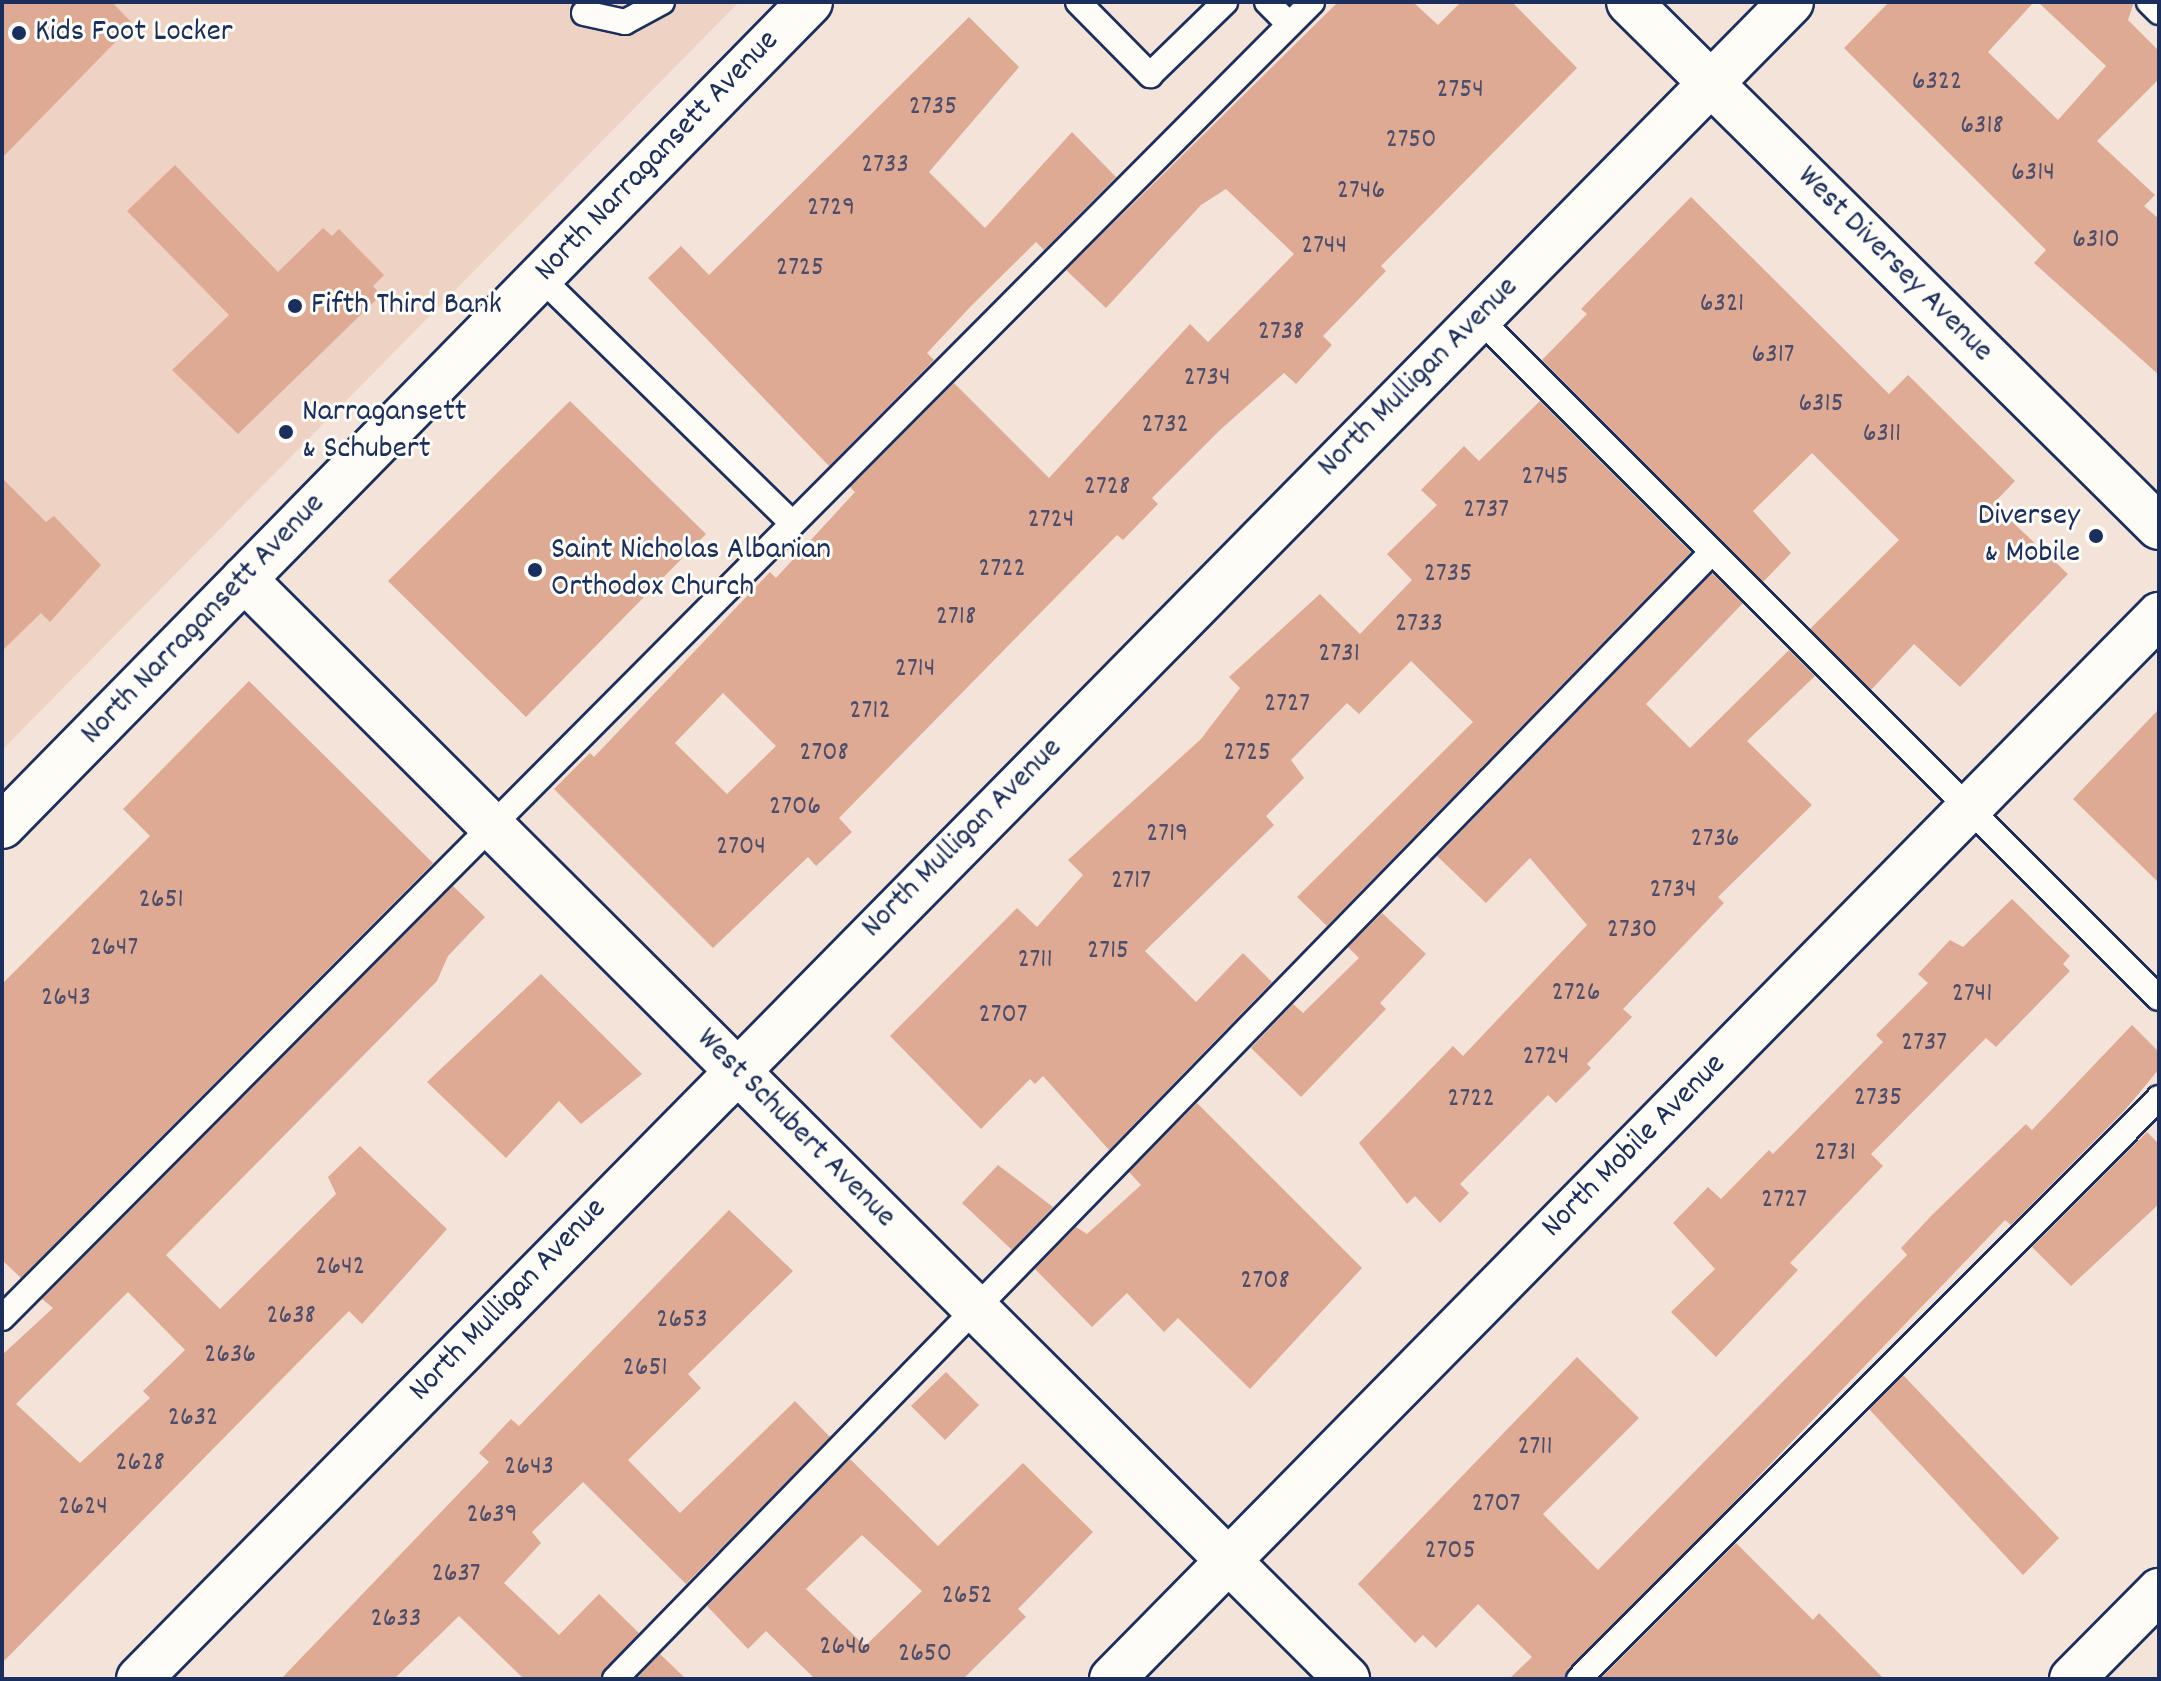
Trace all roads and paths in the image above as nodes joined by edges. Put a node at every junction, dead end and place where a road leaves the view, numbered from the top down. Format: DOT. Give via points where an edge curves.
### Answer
graph roads {
  1 [pos="662,2"];
  2 [pos="810,2"];
  3 [pos="1078,2"];
  4 [pos="1225,2"];
  5 [pos="1267,2"];
  6 [pos="1312,2"];
  7 [pos="1629,2"];
  8 [pos="1791,2"];
  9 [pos="2149,2"];
  10 [pos="2159,12"];
  11 [pos="584,13"];
  12 [pos="1289,24"];
  13 [pos="1711,83"];
  14 [pos="540,277"];
  15 [pos="1478,318"];
  16 [pos="791,522"];
  17 [pos="2159,527"];
  18 [pos="1712,552"];
  19 [pos="244,579"];
  20 [pos="2159,615"];
  21 [pos="1969,808"];
  22 [pos="488,824"];
  23 [pos="2,826"];
  24 [pos="2159,998"];
  25 [pos="735,1069"];
  26 [pos="2159,1098"];
  27 [pos="975,1308"];
  28 [pos="2,1318"];
  29 [pos="1228,1560"];
  30 [pos="2159,1591"];
  31 [pos="139,1679"];
  32 [pos="615,1679"];
  33 [pos="1112,1679"];
  34 [pos="1347,1679"];
  35 [pos="1579,1679"];
  36 [pos="2072,1679"];
  1 -- 11 [label="lane" via="625,22"];
  2 -- 14 [label="street, North Narragansett Avenue"];
  3 -- 4 [label="lane" via="1150,75"];
  5 -- 12 [label="lane"];
  6 -- 12 [label="lane"];
  7 -- 13 [label="street, West Diversey Avenue"];
  8 -- 13 [label="street, North Mulligan Avenue"];
  9 -- 10 [label="lane"];
  12 -- 16 [label="lane"];
  13 -- 15 [label="street, North Mulligan Avenue"];
  13 -- 17 [label="street, West Diversey Avenue"];
  14 -- 16 [label="lane"];
  14 -- 19 [label="street, North Narragansett Avenue"];
  15 -- 18 [label="lane"];
  15 -- 25 [label="street, North Mulligan Avenue"];
  16 -- 22 [label="lane"];
  18 -- 21 [label="lane"];
  18 -- 27 [label="lane"];
  19 -- 22 [label="street, West Schubert Avenue"];
  19 -- 23 [label="street, North Narragansett Avenue"];
  20 -- 21 [label="street, North Mobile Avenue"];
  21 -- 24 [label="lane"];
  21 -- 29 [label="street, North Mobile Avenue"];
  22 -- 25 [label="street, West Schubert Avenue"];
  22 -- 28 [label="lane"];
  25 -- 27 [label="street, West Schubert Avenue"];
  25 -- 31 [label="street, North Mulligan Avenue"];
  26 -- 35 [label="lane"];
  27 -- 29 [label="street, West Schubert Avenue"];
  27 -- 32 [label="lane"];
  29 -- 33 [label="street, North Mobile Avenue"];
  29 -- 34 [label="street, West Schubert Avenue"];
  30 -- 36 [label="street"];
}
